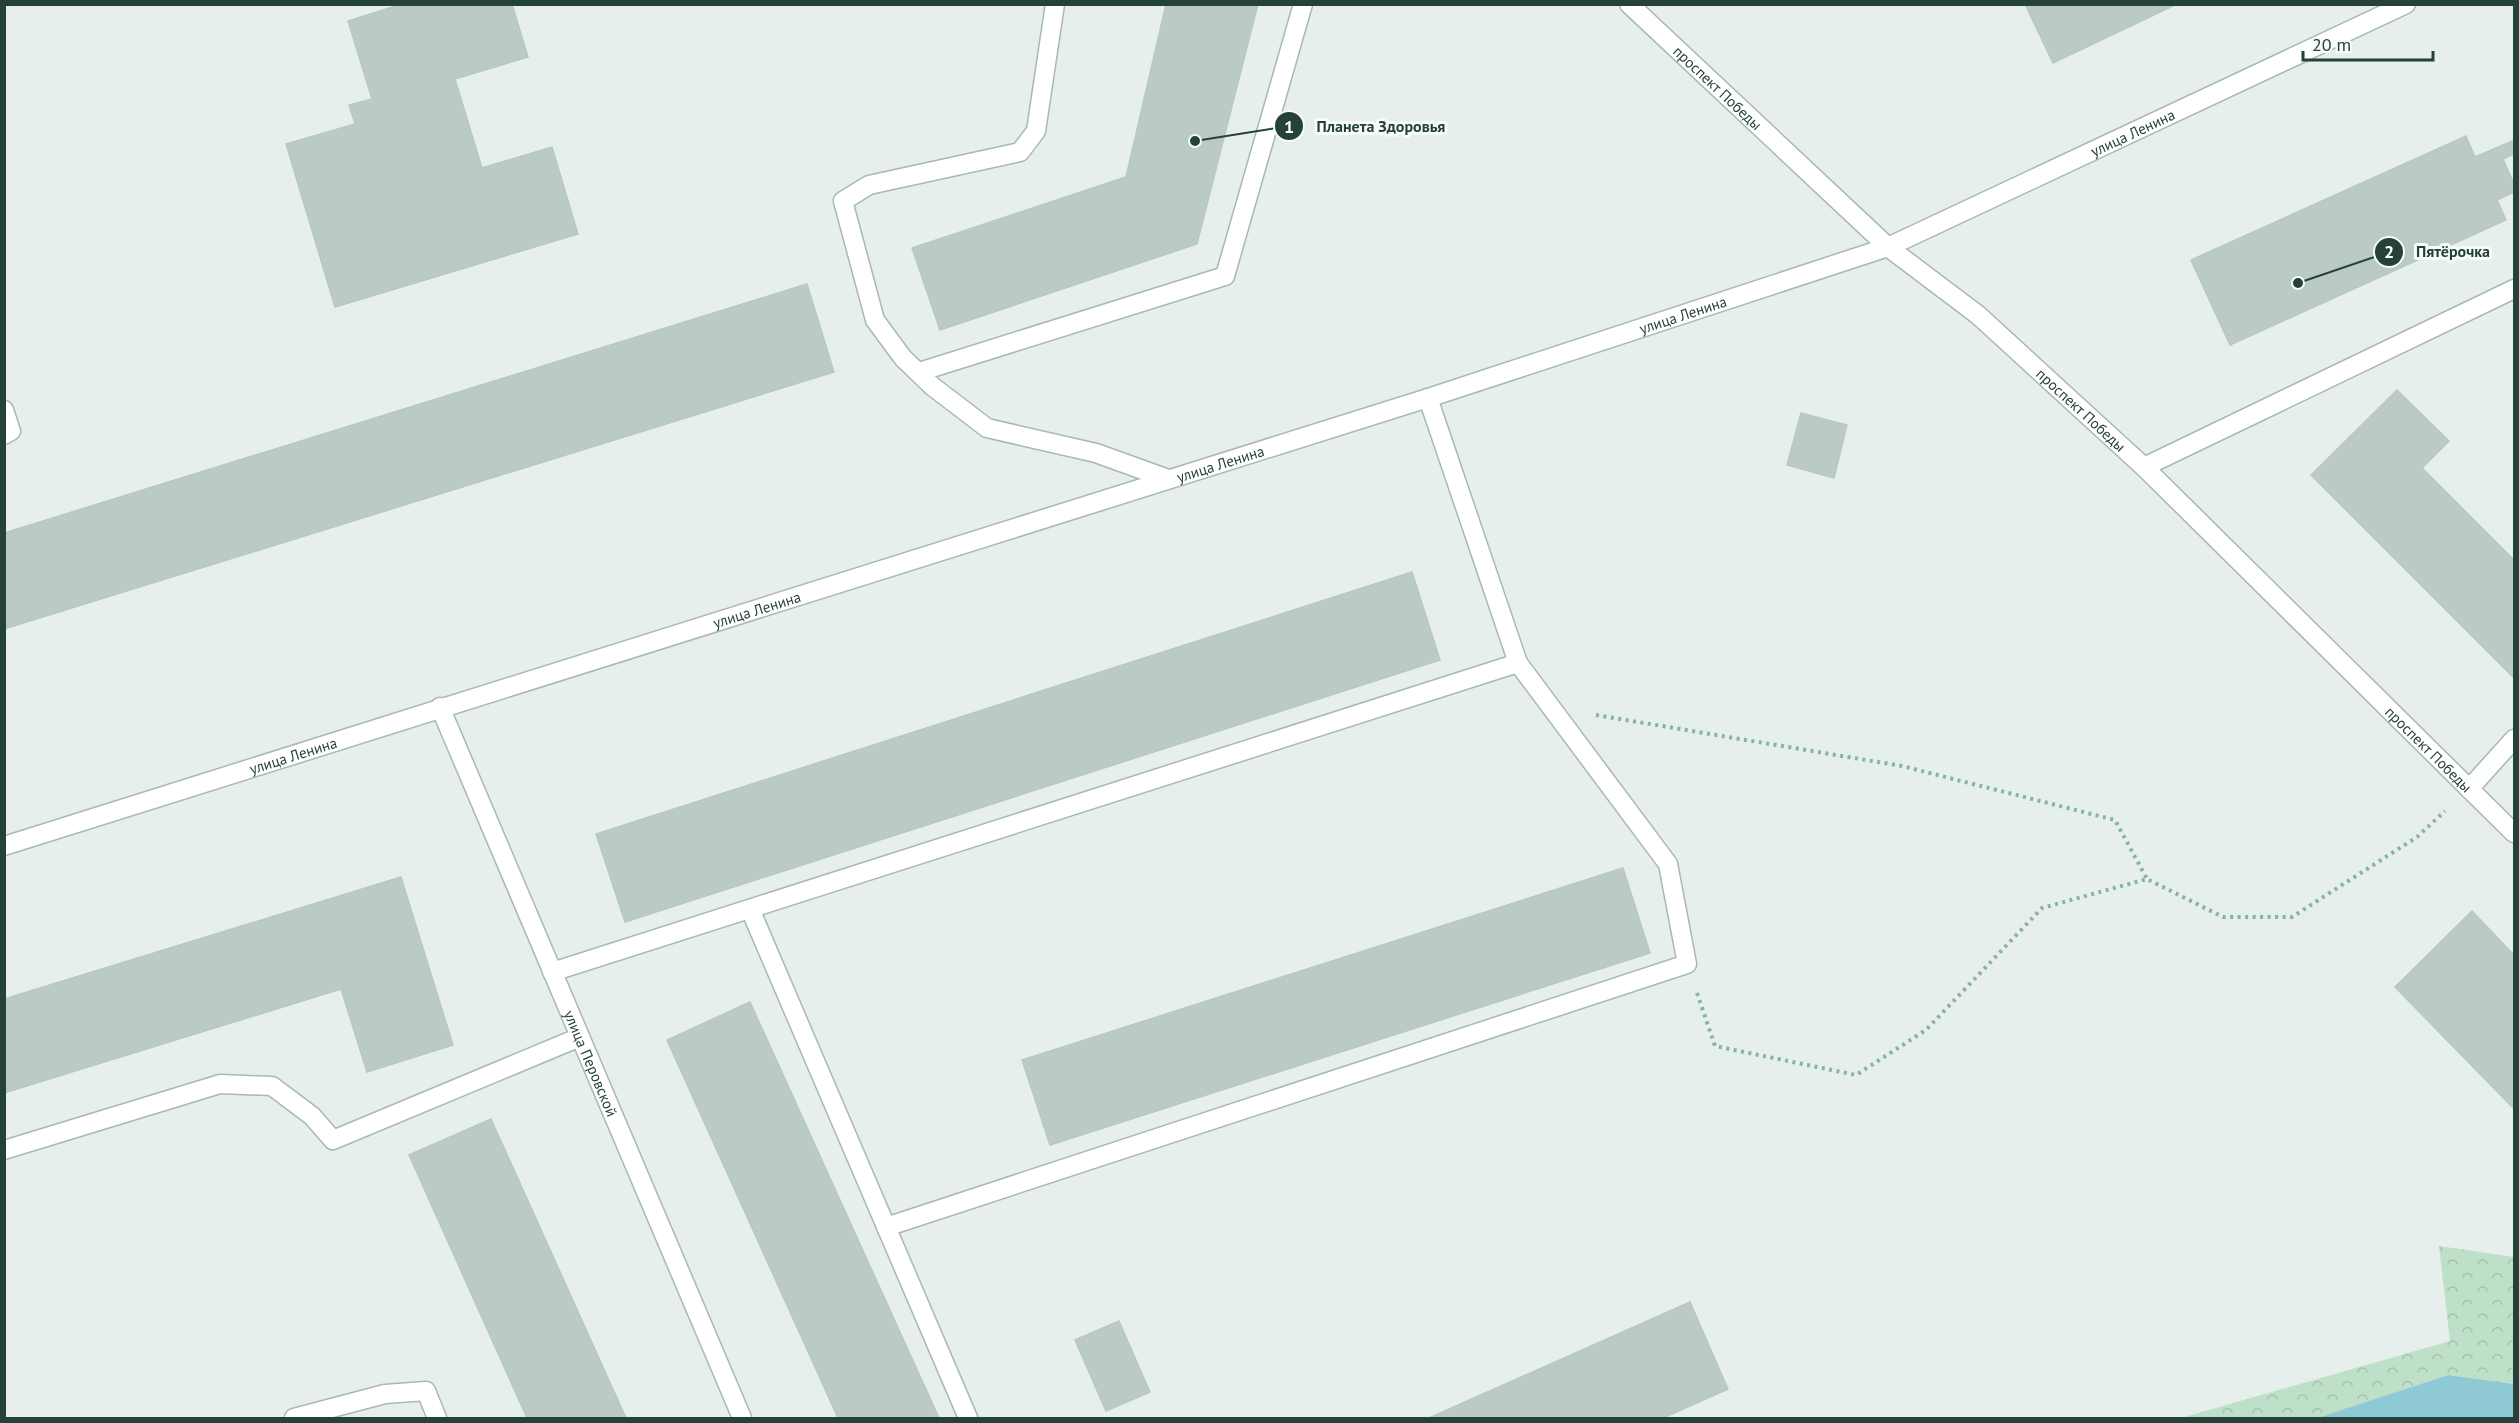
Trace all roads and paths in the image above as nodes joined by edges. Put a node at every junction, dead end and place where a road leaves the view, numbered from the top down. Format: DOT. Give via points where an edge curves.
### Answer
graph roads {
  1 [pos="1055,4"];
  2 [pos="1303,4"];
  3 [pos="1629,4"];
  4 [pos="2406,4"];
  5 [pos="1888,247"];
  6 [pos="2514,289"];
  7 [pos="919,372"];
  8 [pos="1428,398"];
  9 [pos="4,410"];
  10 [pos="4,435"];
  11 [pos="2144,467"];
  12 [pos="1168,479"];
  13 [pos="1518,663"];
  14 [pos="440,707"];
  15 [pos="1551,707"];
  16 [pos="2514,739"];
  17 [pos="2469,789"];
  18 [pos="2514,833"];
  19 [pos="4,846"];
  20 [pos="2147,879"];
  21 [pos="750,909"];
  22 [pos="1687,964"];
  23 [pos="552,972"];
  24 [pos="580,1037"];
  25 [pos="4,1150"];
  26 [pos="886,1227"];
  27 [pos="294,1419"];
  28 [pos="436,1419"];
  29 [pos="742,1419"];
  30 [pos="968,1419"];
  1 -- 7 [label="street" via="1036,131 1020,152 869,184 843,201 875,320 903,358"];
  2 -- 7 [label="street" via="1225,276"];
  3 -- 5 [label="street, проспект Победы"];
  4 -- 5 [label="street, улица Ленина"];
  5 -- 8 [label="street, улица Ленина"];
  5 -- 11 [label="street, проспект Победы" via="1977,315"];
  6 -- 11 [label="street"];
  7 -- 12 [label="street" via="987,428 1096,453"];
  8 -- 12 [label="street, улица Ленина"];
  8 -- 13 [label="street"];
  9 -- 10 [label="street" via="11,431"];
  11 -- 17 [label="street, проспект Победы"];
  12 -- 14 [label="street, улица Ленина"];
  13 -- 15 [label="street"];
  13 -- 21 [label="street"];
  14 -- 19 [label="street, улица Ленина"];
  14 -- 23 [label="street, улица Перовской"];
  15 -- 20 [label="path" via="1902,766 2115,819"];
  15 -- 22 [label="street" via="1668,864"];
  16 -- 17 [label="street"];
  17 -- 18 [label="street, проспект Победы"];
  17 -- 20 [label="path" via="2417,837 2292,917 2223,917"];
  20 -- 22 [label="path" via="2042,909 1926,1030 1856,1075 1715,1046"];
  21 -- 23 [label="street"];
  21 -- 26 [label="street"];
  22 -- 26 [label="street"];
  23 -- 24 [label="street, улица Перовской"];
  24 -- 25 [label="street" via="333,1140 312,1116 272,1086 220,1084"];
  24 -- 29 [label="street, улица Перовской"];
  26 -- 30 [label="street"];
  27 -- 28 [label="street" via="385,1394 426,1391"];
}
